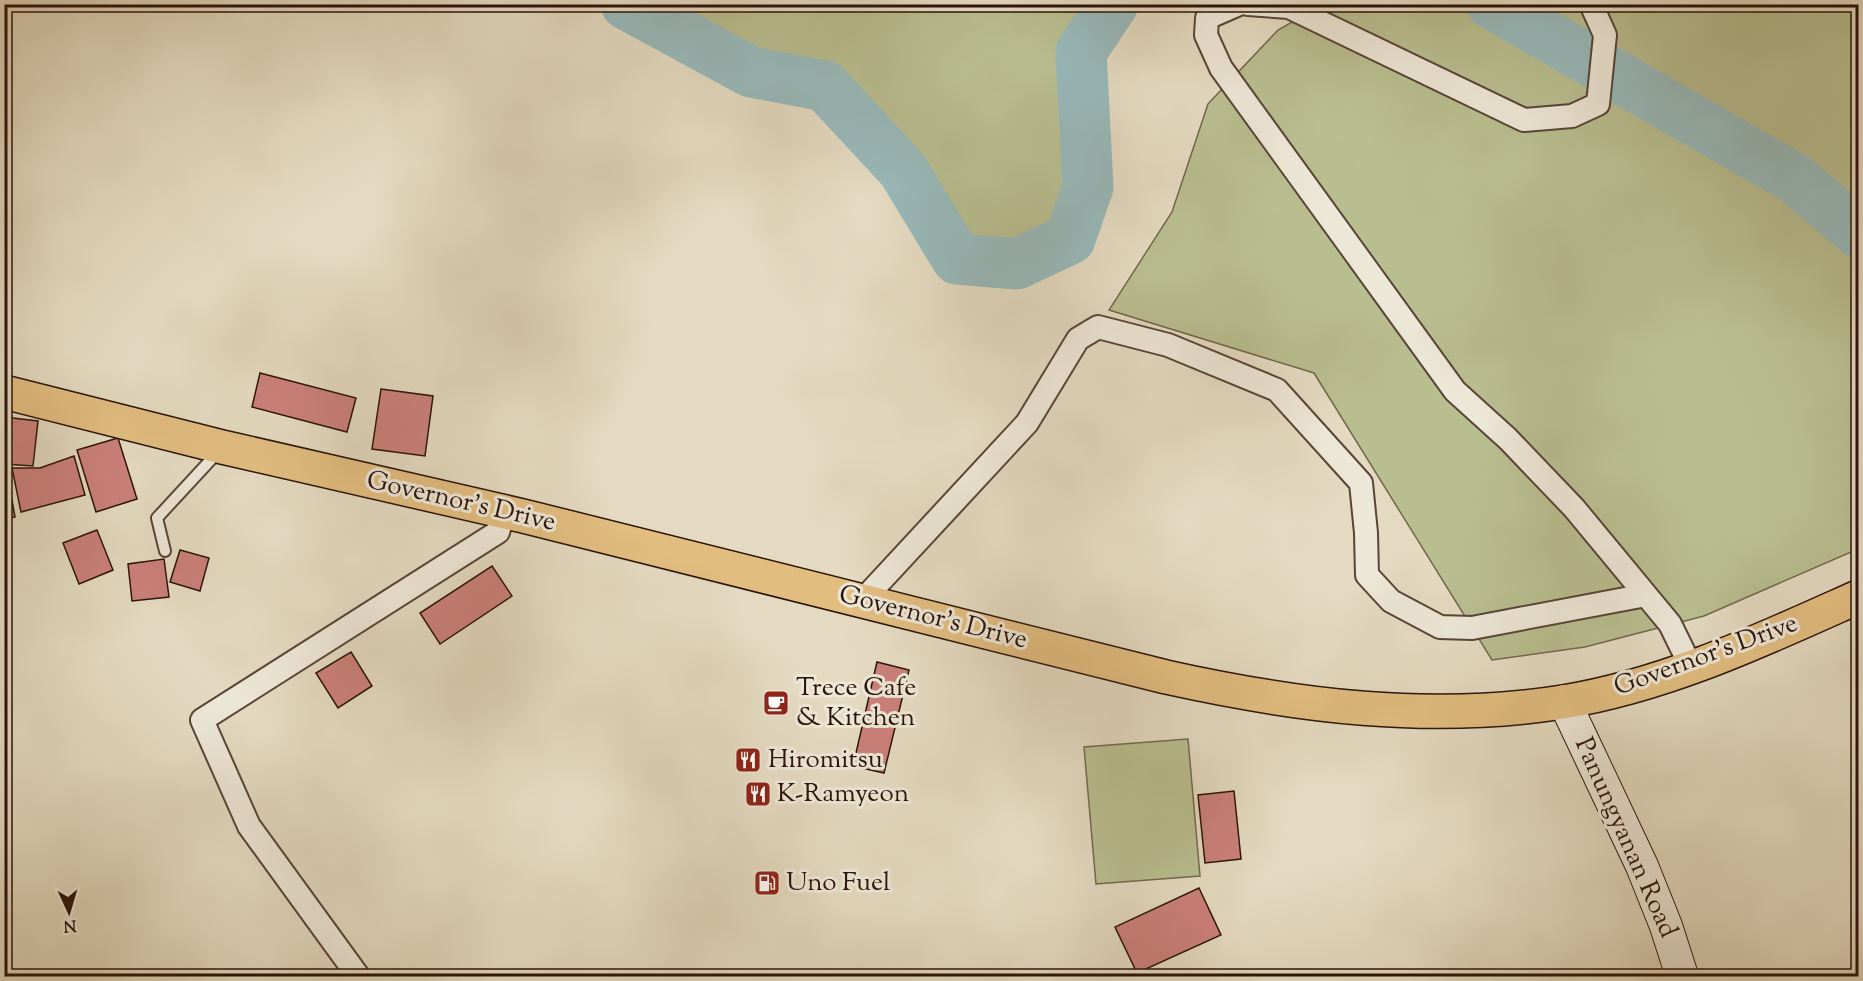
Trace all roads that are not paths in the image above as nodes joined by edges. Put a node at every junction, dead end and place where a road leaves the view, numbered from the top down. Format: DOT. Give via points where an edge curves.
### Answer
graph roads {
  1 [pos="1239,4"];
  2 [pos="1248,4"];
  3 [pos="1591,4"];
  4 [pos="4,393"];
  5 [pos="222,447"];
  6 [pos="504,512"];
  7 [pos="165,550"];
  8 [pos="1646,595"];
  9 [pos="1858,597"];
  10 [pos="862,601"];
  11 [pos="1691,667"];
  12 [pos="1564,702"];
  13 [pos="358,976"];
  14 [pos="1682,976"];
  1 -- 8 [label="street" via="1208,18 1206,36 1221,68 1455,391 1508,438 1574,508"];
  2 -- 3 [label="street" via="1289,7 1524,120 1572,116 1598,104 1605,35"];
  4 -- 5 [label="main road, Governor's Drive"];
  5 -- 6 [label="main road, Governor's Drive"];
  5 -- 7 [label="lane" via="157,518"];
  6 -- 10 [label="main road, Governor's Drive"];
  6 -- 13 [label="street" via="498,532 202,720 249,826"];
  8 -- 10 [label="street" via="1472,628 1440,627 1391,601 1367,575 1361,483 1277,390 1168,345 1098,327 1078,339 1027,423"];
  8 -- 11 [label="street" via="1670,624"];
  9 -- 11 [label="main road, Governor's Drive"];
  10 -- 12 [label="main road, Governor's Drive" via="1166,677 1272,699 1432,712"];
  11 -- 12 [label="main road, Governor's Drive"];
  12 -- 14 [label="main road, Panungyanan Road" via="1642,866"];
}
